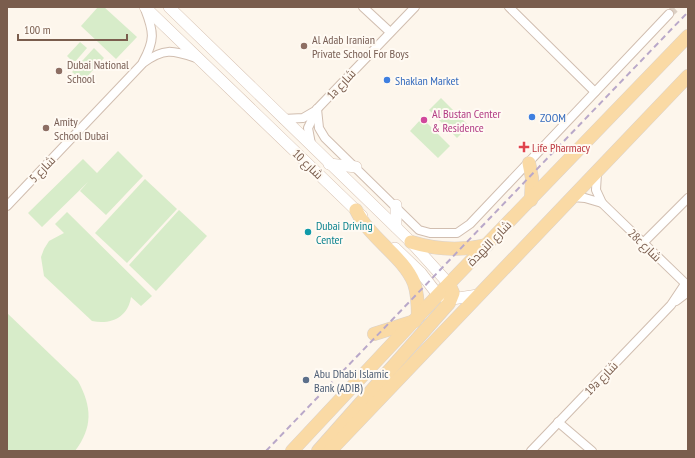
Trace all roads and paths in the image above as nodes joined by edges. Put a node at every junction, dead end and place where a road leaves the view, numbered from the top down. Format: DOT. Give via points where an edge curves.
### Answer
graph roads {
  1 [pos="145,7"];
  2 [pos="169,7"];
  3 [pos="363,7"];
  4 [pos="415,7"];
  5 [pos="509,7"];
  6 [pos="670,14"];
  7 [pos="390,32"];
  8 [pos="688,36"];
  9 [pos="200,60"];
  10 [pos="143,63"];
  11 [pos="688,76"];
  12 [pos="595,92"];
  13 [pos="317,109"];
  14 [pos="282,119"];
  15 [pos="311,147"];
  16 [pos="529,163"];
  17 [pos="329,164"];
  18 [pos="356,167"];
  19 [pos="599,170"];
  20 [pos="572,197"];
  21 [pos="688,198"];
  22 [pos="531,200"];
  23 [pos="602,203"];
  24 [pos="7,206"];
  25 [pos="396,206"];
  26 [pos="356,210"];
  27 [pos="396,227"];
  28 [pos="411,242"];
  29 [pos="644,244"];
  30 [pos="487,245"];
  31 [pos="446,280"];
  32 [pos="687,285"];
  33 [pos="435,291"];
  34 [pos="688,292"];
  35 [pos="478,295"];
  36 [pos="452,299"];
  37 [pos="670,305"];
  38 [pos="417,319"];
  39 [pos="374,334"];
  40 [pos="560,420"];
  41 [pos="296,448"];
  42 [pos="318,451"];
  43 [pos="330,451"];
  44 [pos="530,451"];
  45 [pos="592,451"];
  1 -- 9 [label="street, شارع 10"];
  1 -- 10 [label="street, شارع 5" via="152,25 153,38"];
  2 -- 14 [label="street, شارع 10"];
  3 -- 7 [label="street"];
  4 -- 7 [label="street, 1a شارع"];
  5 -- 12 [label="street"];
  6 -- 12 [label="street"];
  7 -- 13 [label="street, 1a شارع"];
  8 -- 22 [label="main road, شارع النهدة"];
  9 -- 10 [label="street, شارع 5" via="167,51"];
  9 -- 26 [label="street, شارع 10"];
  10 -- 24 [label="street, شارع 5"];
  11 -- 19 [label="main road"];
  12 -- 16 [label="street"];
  13 -- 14 [label="street, 1a شارع" via="303,118"];
  13 -- 15 [label="street, 1a شارع" via="308,128"];
  13 -- 18 [label="street" via="317,122 322,134"];
  14 -- 15 [label="street, شارع 10"];
  15 -- 17 [label="street, شارع 10"];
  16 -- 22 [label="main road" via="532,178"];
  16 -- 25 [label="street" via="467,228 456,233 422,231"];
  17 -- 18 [label="street"];
  17 -- 27 [label="street, شارع 10"];
  18 -- 25 [label="street"];
  19 -- 20 [label="main road"];
  19 -- 23 [label="street, 28c شارع" via="595,183"];
  20 -- 23 [label="street, 28c شارع"];
  20 -- 35 [label="main road"];
  21 -- 29 [label="street"];
  22 -- 30 [label="main road, شارع النهدة"];
  23 -- 29 [label="street, 28c شارع"];
  25 -- 27 [label="street"];
  26 -- 33 [label="street, شارع 10" via="421,273"];
  26 -- 38 [label="main road" via="371,234 411,277 416,291"];
  27 -- 28 [label="street, شارع 10"];
  28 -- 30 [label="main road" via="443,249"];
  28 -- 31 [label="street, شارع 10"];
  29 -- 32 [label="street, 28c شارع"];
  30 -- 31 [label="main road, شارع النهدة"];
  31 -- 33 [label="main road, شارع النهدة"];
  31 -- 36 [label="main road" via="453,293"];
  32 -- 37 [label="street, 19a شارع"];
  33 -- 36 [label="street"];
  33 -- 38 [label="main road, شارع النهدة"];
  34 -- 37 [label="street, 19a شارع"];
  35 -- 36 [label="street"];
  35 -- 43 [label="main road"];
  36 -- 42 [label="main road"];
  37 -- 40 [label="street, 19a شارع"];
  38 -- 39 [label="main road"];
  38 -- 41 [label="main road, شارع النهدة"];
  40 -- 44 [label="street, 19a شارع"];
  40 -- 45 [label="street"];
}
